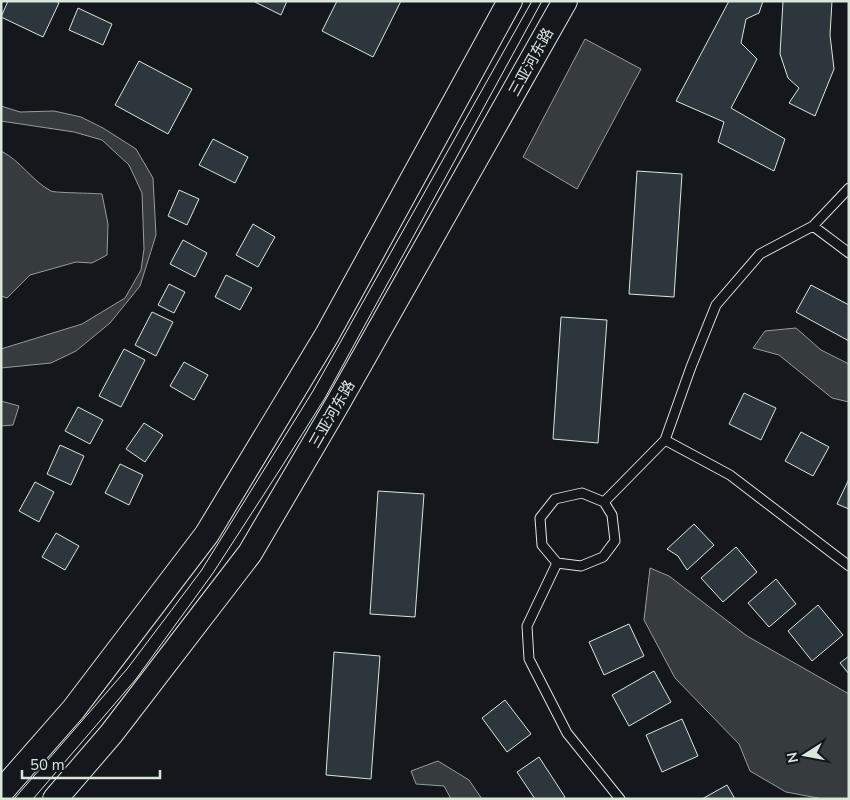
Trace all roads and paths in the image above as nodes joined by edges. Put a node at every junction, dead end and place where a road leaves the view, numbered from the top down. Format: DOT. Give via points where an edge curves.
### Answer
graph roads {
  1 [pos="510,1"];
  2 [pos="565,1"];
  3 [pos="849,188"];
  4 [pos="813,226"];
  5 [pos="849,253"];
  6 [pos="666,440"];
  7 [pos="604,502"];
  8 [pos="557,563"];
  9 [pos="849,566"];
  10 [pos="1,792"];
  11 [pos="55,799"];
  12 [pos="620,799"];
  1 -- 10 [label="main road" via="327,335 207,534 73,710"];
  2 -- 11 [label="main road, 三亚河东路" via="250,553 111,734"];
  3 -- 4 [label="lane"];
  4 -- 5 [label="lane"];
  4 -- 6 [label="lane" via="760,254 716,304"];
  6 -- 7 [label="lane"];
  6 -- 9 [label="lane" via="730,475"];
  7 -- 8 [label="lane" via="612,515 615,541 603,557 581,566"];
  7 -- 8 [label="lane" via="582,493 555,498 540,518 542,545"];
  8 -- 12 [label="lane" via="527,626 529,659 567,734"];
}
